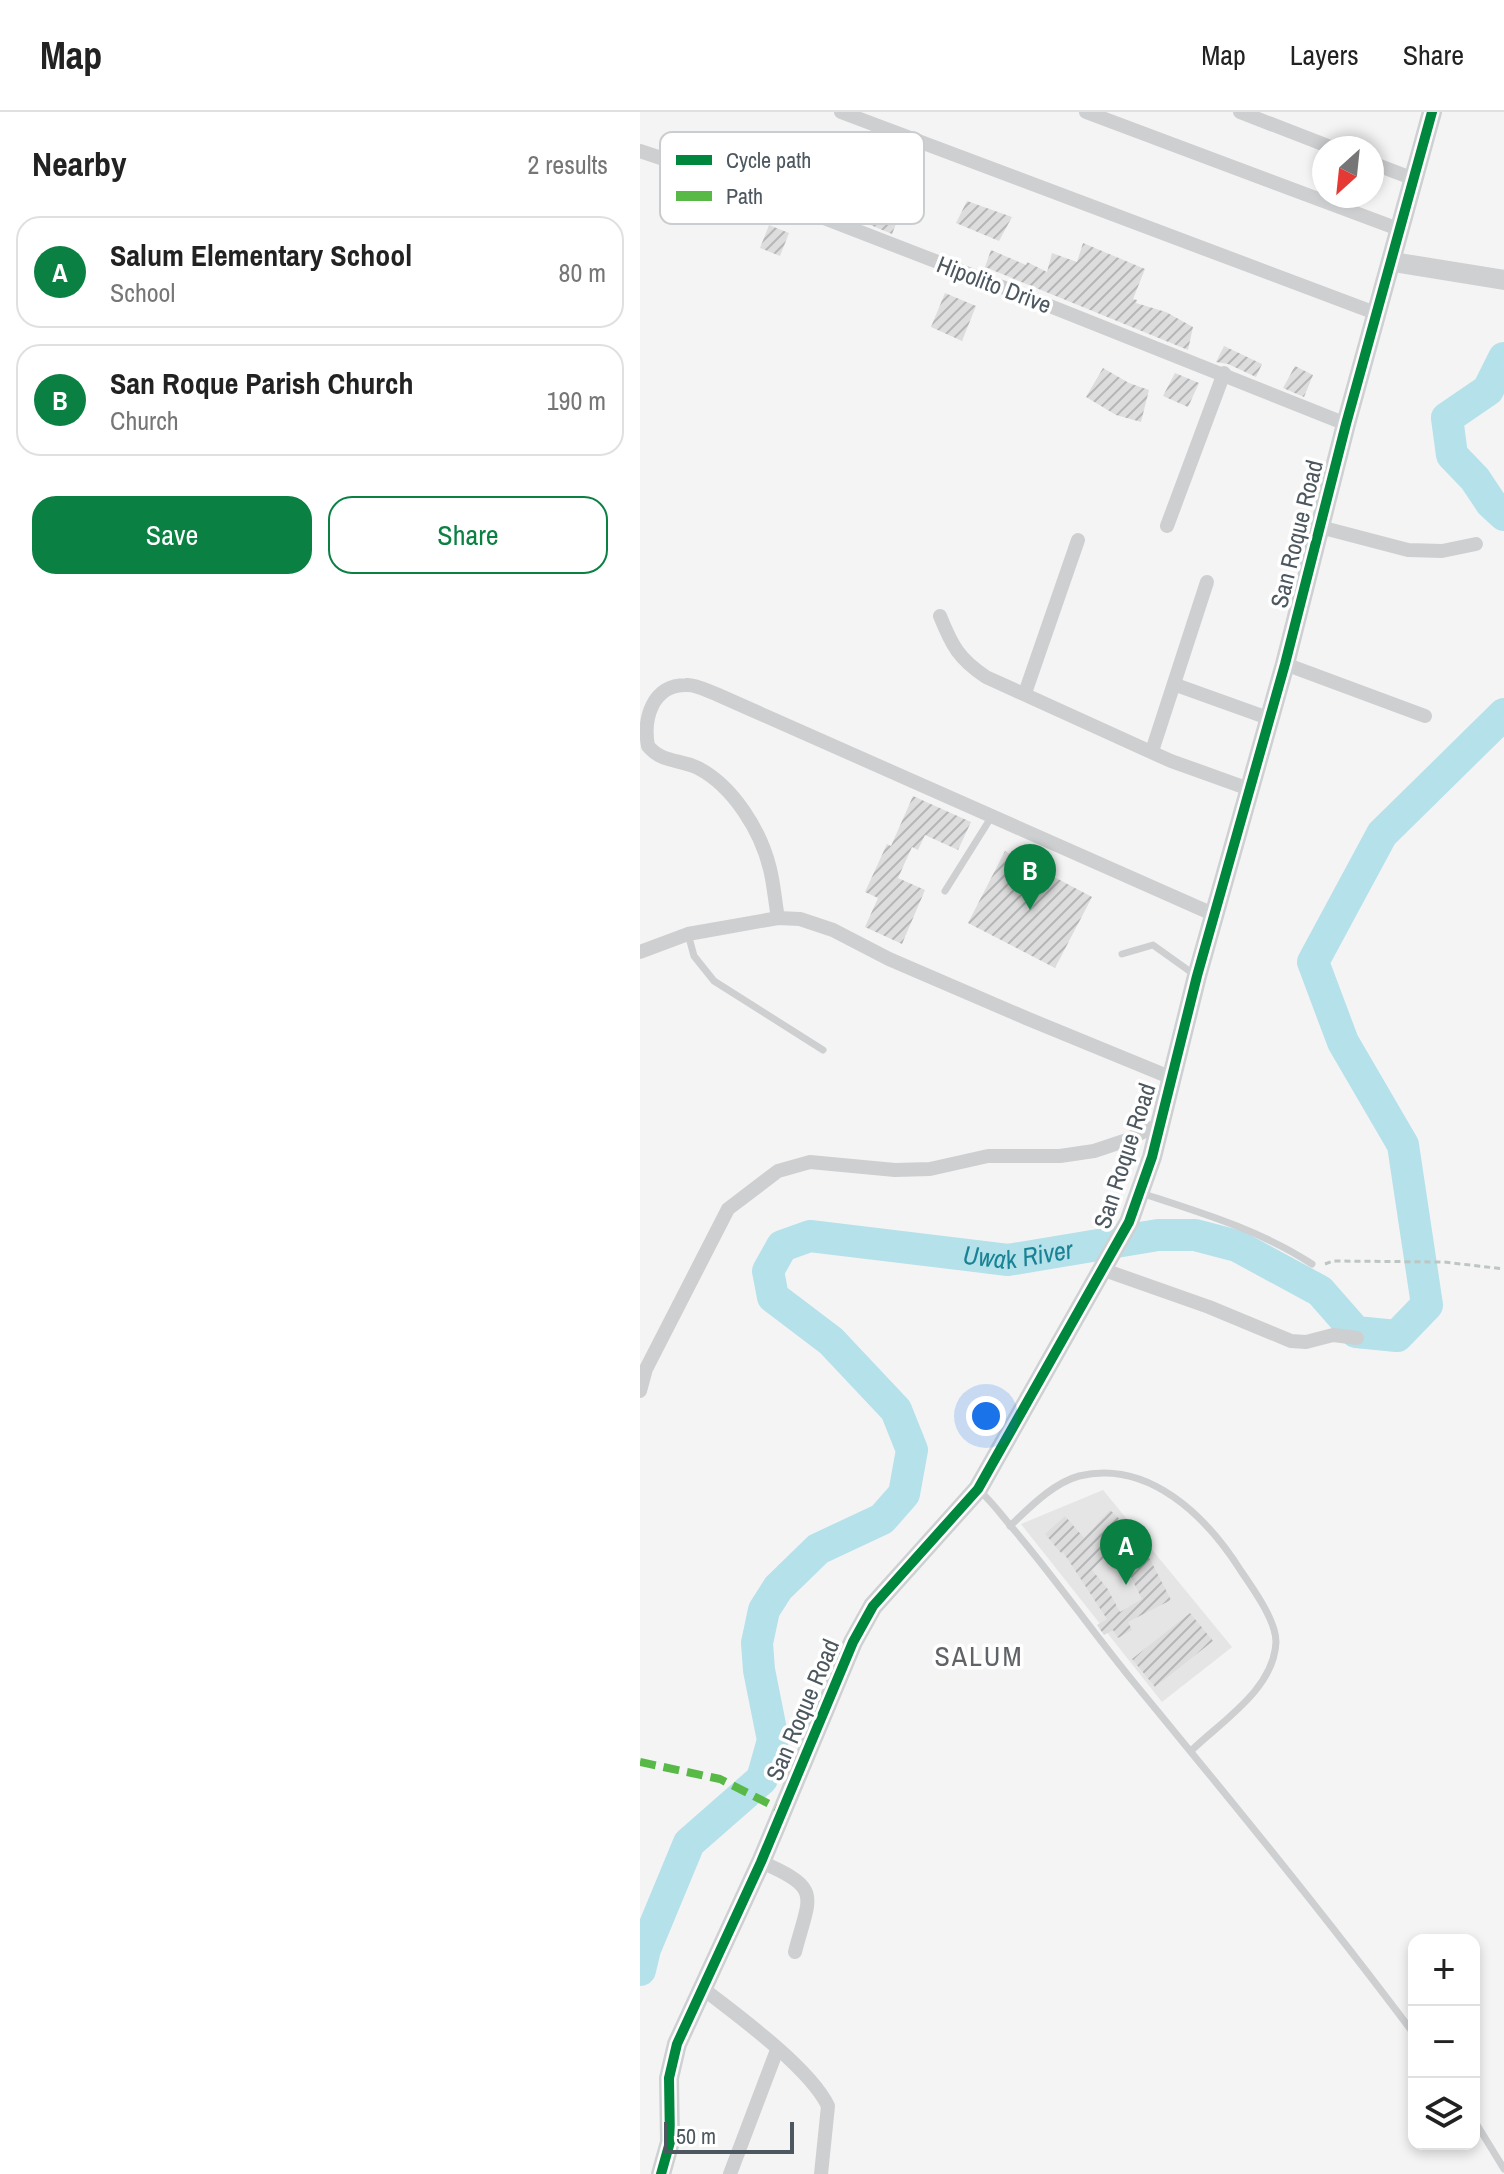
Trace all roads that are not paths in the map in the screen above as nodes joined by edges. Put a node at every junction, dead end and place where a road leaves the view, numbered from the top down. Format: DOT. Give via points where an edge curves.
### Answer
graph roads {
  1 [pos="841,112"];
  2 [pos="1086,112"];
  3 [pos="1240,112"];
  4 [pos="1432,112"];
  5 [pos="894,132"];
  6 [pos="1312,140"];
  7 [pos="924,143"];
  8 [pos="640,151"];
  9 [pos="660,158"];
  10 [pos="1384,168"];
  11 [pos="1414,179"];
  12 [pos="839,224"];
  13 [pos="1401,230"];
  14 [pos="1393,262"];
  15 [pos="1504,280"];
  16 [pos="1378,314"];
  17 [pos="1224,373"];
  18 [pos="1346,424"];
  19 [pos="1167,526"];
  20 [pos="1320,527"];
  21 [pos="1078,540"];
  22 [pos="1476,544"];
  23 [pos="1207,582"];
  24 [pos="940,616"];
  25 [pos="1285,664"];
  26 [pos="1176,685"];
  27 [pos="1025,693"];
  28 [pos="1425,716"];
  29 [pos="1268,718"];
  30 [pos="1152,751"];
  31 [pos="1249,789"];
  32 [pos="992,816"];
  33 [pos="945,891"];
  34 [pos="1215,915"];
  35 [pos="778,918"];
  36 [pos="688,934"];
  37 [pos="640,952"];
  38 [pos="1122,954"];
  39 [pos="1197,976"];
  40 [pos="823,1050"];
  41 [pos="1172,1078"];
  42 [pos="1160,1124"];
  43 [pos="1139,1192"];
  44 [pos="1312,1264"];
  45 [pos="1104,1270"];
  46 [pos="1357,1338"];
  47 [pos="640,1391"];
  48 [pos="978,1489"];
  49 [pos="1010,1526"];
  50 [pos="1192,1750"];
  51 [pos="761,1862"];
  52 [pos="795,1952"];
  53 [pos="702,1988"];
  54 [pos="1408,2026"];
  55 [pos="777,2050"];
  56 [pos="1480,2130"];
  57 [pos="1504,2169"];
  58 [pos="661,2174"];
  59 [pos="730,2174"];
  60 [pos="821,2174"];
  1 -- 5 [label="street"];
  2 -- 13 [label="street"];
  3 -- 6 [label="street"];
  4 -- 11 [label="street, San Roque Road"];
  7 -- 16 [label="street"];
  8 -- 9 [label="street, Hipolito Drive"];
  10 -- 11 [label="street"];
  11 -- 13 [label="street, San Roque Road"];
  12 -- 17 [label="street, Hipolito Drive"];
  13 -- 14 [label="street, San Roque Road"];
  14 -- 15 [label="street"];
  14 -- 16 [label="street, San Roque Road"];
  16 -- 18 [label="street, San Roque Road"];
  17 -- 18 [label="street, Hipolito Drive"];
  17 -- 19 [label="street"];
  18 -- 20 [label="street, San Roque Road"];
  20 -- 22 [label="street" via="1408,550"];
  20 -- 25 [label="street, San Roque Road"];
  21 -- 27 [label="street"];
  23 -- 26 [label="street"];
  24 -- 27 [label="street" via="966,664"];
  25 -- 28 [label="street"];
  25 -- 29 [label="street, San Roque Road"];
  26 -- 29 [label="street"];
  26 -- 30 [label="street"];
  27 -- 30 [label="street"];
  29 -- 31 [label="street, San Roque Road"];
  30 -- 31 [label="street"];
  31 -- 34 [label="street, San Roque Road"];
  32 -- 33 [label="lane"];
  32 -- 34 [label="street"];
  32 -- 35 [label="street" via="716,694 686,684 668,689 653,700 646,717 648,746 663,759 700,769 737,802 770,868"];
  34 -- 39 [label="street, San Roque Road"];
  35 -- 36 [label="street"];
  35 -- 41 [label="street" via="833,930 903,965"];
  36 -- 37 [label="street"];
  36 -- 40 [label="lane" via="694,956 714,981"];
  38 -- 39 [label="lane" via="1153,945"];
  39 -- 41 [label="street, San Roque Road"];
  41 -- 42 [label="street, San Roque Road"];
  42 -- 43 [label="street, San Roque Road"];
  42 -- 47 [label="street" via="1094,1151 1060,1156 988,1156 930,1169 895,1170 810,1162 778,1171 728,1209 646,1369"];
  43 -- 44 [label="lane" via="1284,1246"];
  43 -- 45 [label="street, San Roque Road"];
  45 -- 46 [label="street" via="1291,1341 1333,1335"];
  45 -- 48 [label="street, San Roque Road"];
  48 -- 49 [label="lane"];
  48 -- 51 [label="street, San Roque Road" via="889,1586 860,1627"];
  49 -- 50 [label="lane"];
  49 -- 50 [label="lane" via="1043,1496 1076,1477 1124,1474 1174,1497 1227,1548 1265,1608 1276,1641 1255,1691"];
  50 -- 54 [label="lane"];
  51 -- 52 [label="street" via="808,1891"];
  51 -- 53 [label="street, San Roque Road"];
  53 -- 55 [label="street"];
  53 -- 58 [label="street, San Roque Road" via="671,2062 670,2142"];
  55 -- 59 [label="street"];
  55 -- 60 [label="street" via="812,2081 828,2106"];
  56 -- 57 [label="lane"];
}
